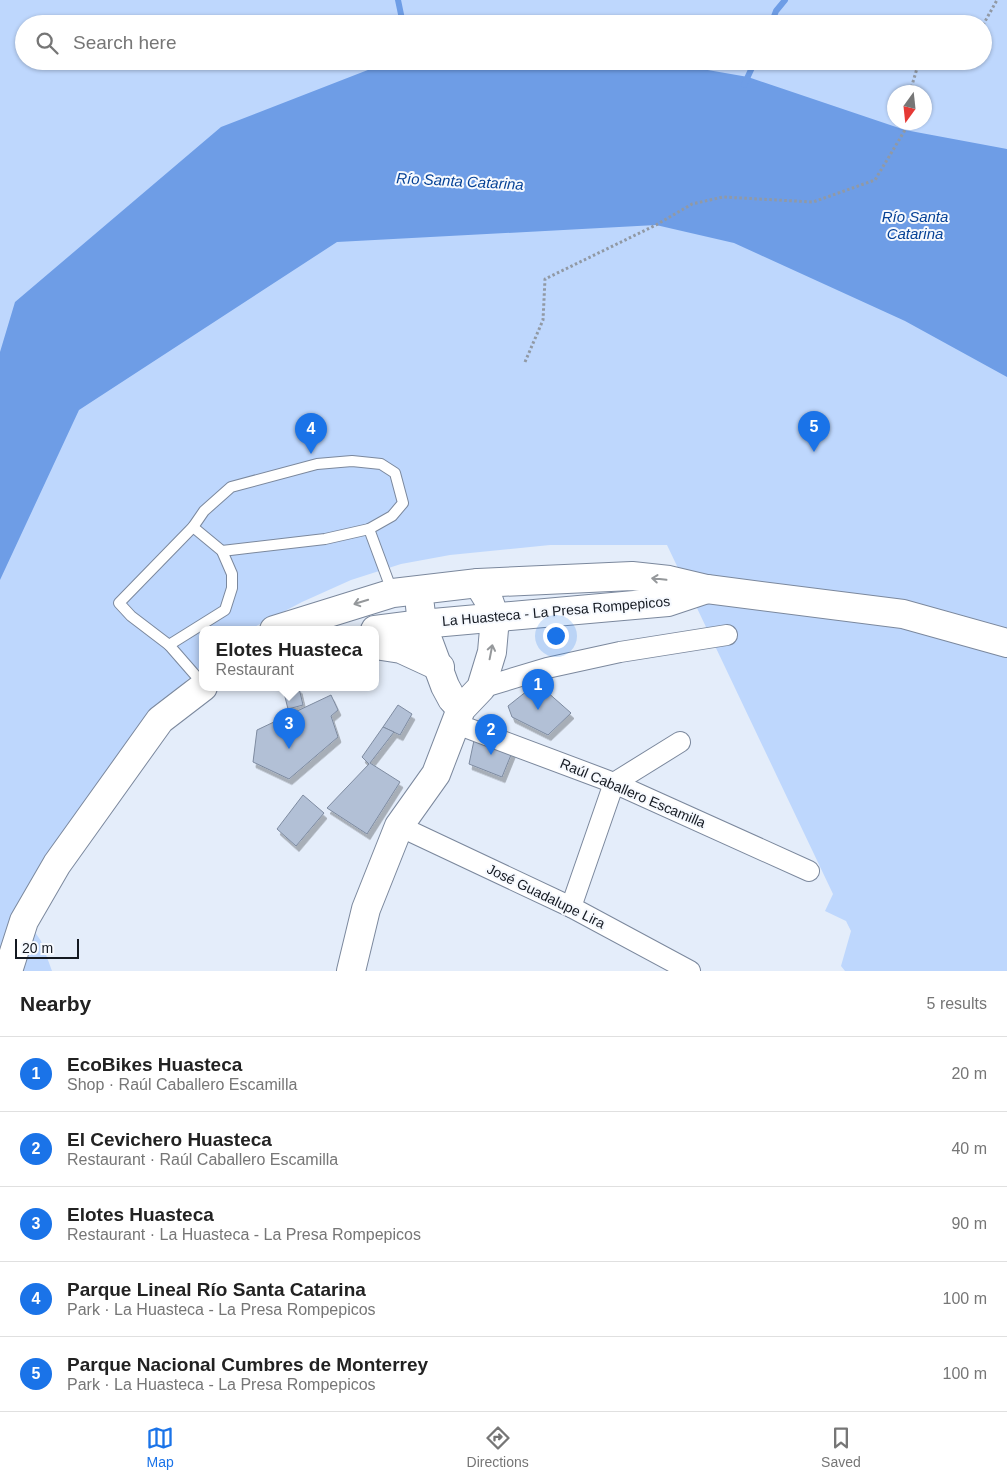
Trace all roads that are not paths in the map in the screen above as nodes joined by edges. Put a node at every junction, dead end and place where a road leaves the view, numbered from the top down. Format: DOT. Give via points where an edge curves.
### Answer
graph roads {
  1 [pos="193,527"];
  2 [pos="369,529"];
  3 [pos="222,551"];
  4 [pos="478,583"];
  5 [pos="426,588"];
  6 [pos="707,589"];
  7 [pos="393,593"];
  8 [pos="495,618"];
  9 [pos="422,624"];
  10 [pos="199,626"];
  11 [pos="199,626"];
  12 [pos="287,626"];
  13 [pos="382,634"];
  14 [pos="727,634"];
  15 [pos="1007,643"];
  16 [pos="169,645"];
  17 [pos="440,667"];
  18 [pos="199,680"];
  19 [pos="199,688"];
  20 [pos="481,688"];
  21 [pos="458,716"];
  22 [pos="680,742"];
  23 [pos="614,783"];
  24 [pos="399,826"];
  25 [pos="809,871"];
  26 [pos="571,906"];
  27 [pos="8,971"];
  28 [pos="351,971"];
  29 [pos="690,971"];
  1 -- 2 [label="lane" via="204,511 231,487 317,464 352,461 381,464 395,473 403,503 392,516"];
  1 -- 3 [label="lane"];
  1 -- 16 [label="lane" via="119,602 131,616"];
  2 -- 3 [label="lane"];
  2 -- 7 [label="lane"];
  3 -- 10 [label="lane" via="232,574 232,588 225,610"];
  4 -- 5 [label="main road, La Huasteca - La Presa Rompepicos"];
  6 -- 4 [label="main road, La Huasteca - La Presa Rompepicos, one-way" via="632,576"];
  4 -- 8 [label="main road"];
  5 -- 7 [label="main road, La Huasteca - La Presa Rompepicos"];
  5 -- 9 [label="main road" via="420,598"];
  6 -- 8 [label="main road, La Huasteca - La Presa Rompepicos" via="668,602"];
  6 -- 15 [label="main road, La Huasteca - La Presa Rompepicos" via="903,614"];
  7 -- 12 [label="main road, La Huasteca - La Presa Rompepicos, one-way"];
  7 -- 13 [label="main road"];
  8 -- 9 [label="main road, La Huasteca - La Presa Rompepicos"];
  20 -- 8 [label="main road, one-way" via="492,652"];
  9 -- 13 [label="main road, La Huasteca - La Presa Rompepicos"];
  9 -- 17 [label="main road"];
  11 -- 16 [label="lane"];
  13 -- 17 [label="main road" via="401,649"];
  14 -- 20 [label="street" via="547,668"];
  16 -- 18 [label="lane"];
  17 -- 21 [label="main road"];
  19 -- 27 [label="main road" via="160,720 57,864 24,921"];
  20 -- 21 [label="main road"];
  21 -- 23 [label="street, Raúl Caballero Escamilla"];
  21 -- 24 [label="main road" via="436,774"];
  22 -- 23 [label="street"];
  23 -- 25 [label="street, Raúl Caballero Escamilla"];
  23 -- 26 [label="street"];
  24 -- 26 [label="street, José Guadalupe Lira"];
  24 -- 28 [label="main road" via="366,910"];
  26 -- 29 [label="street, José Guadalupe Lira"];
}
